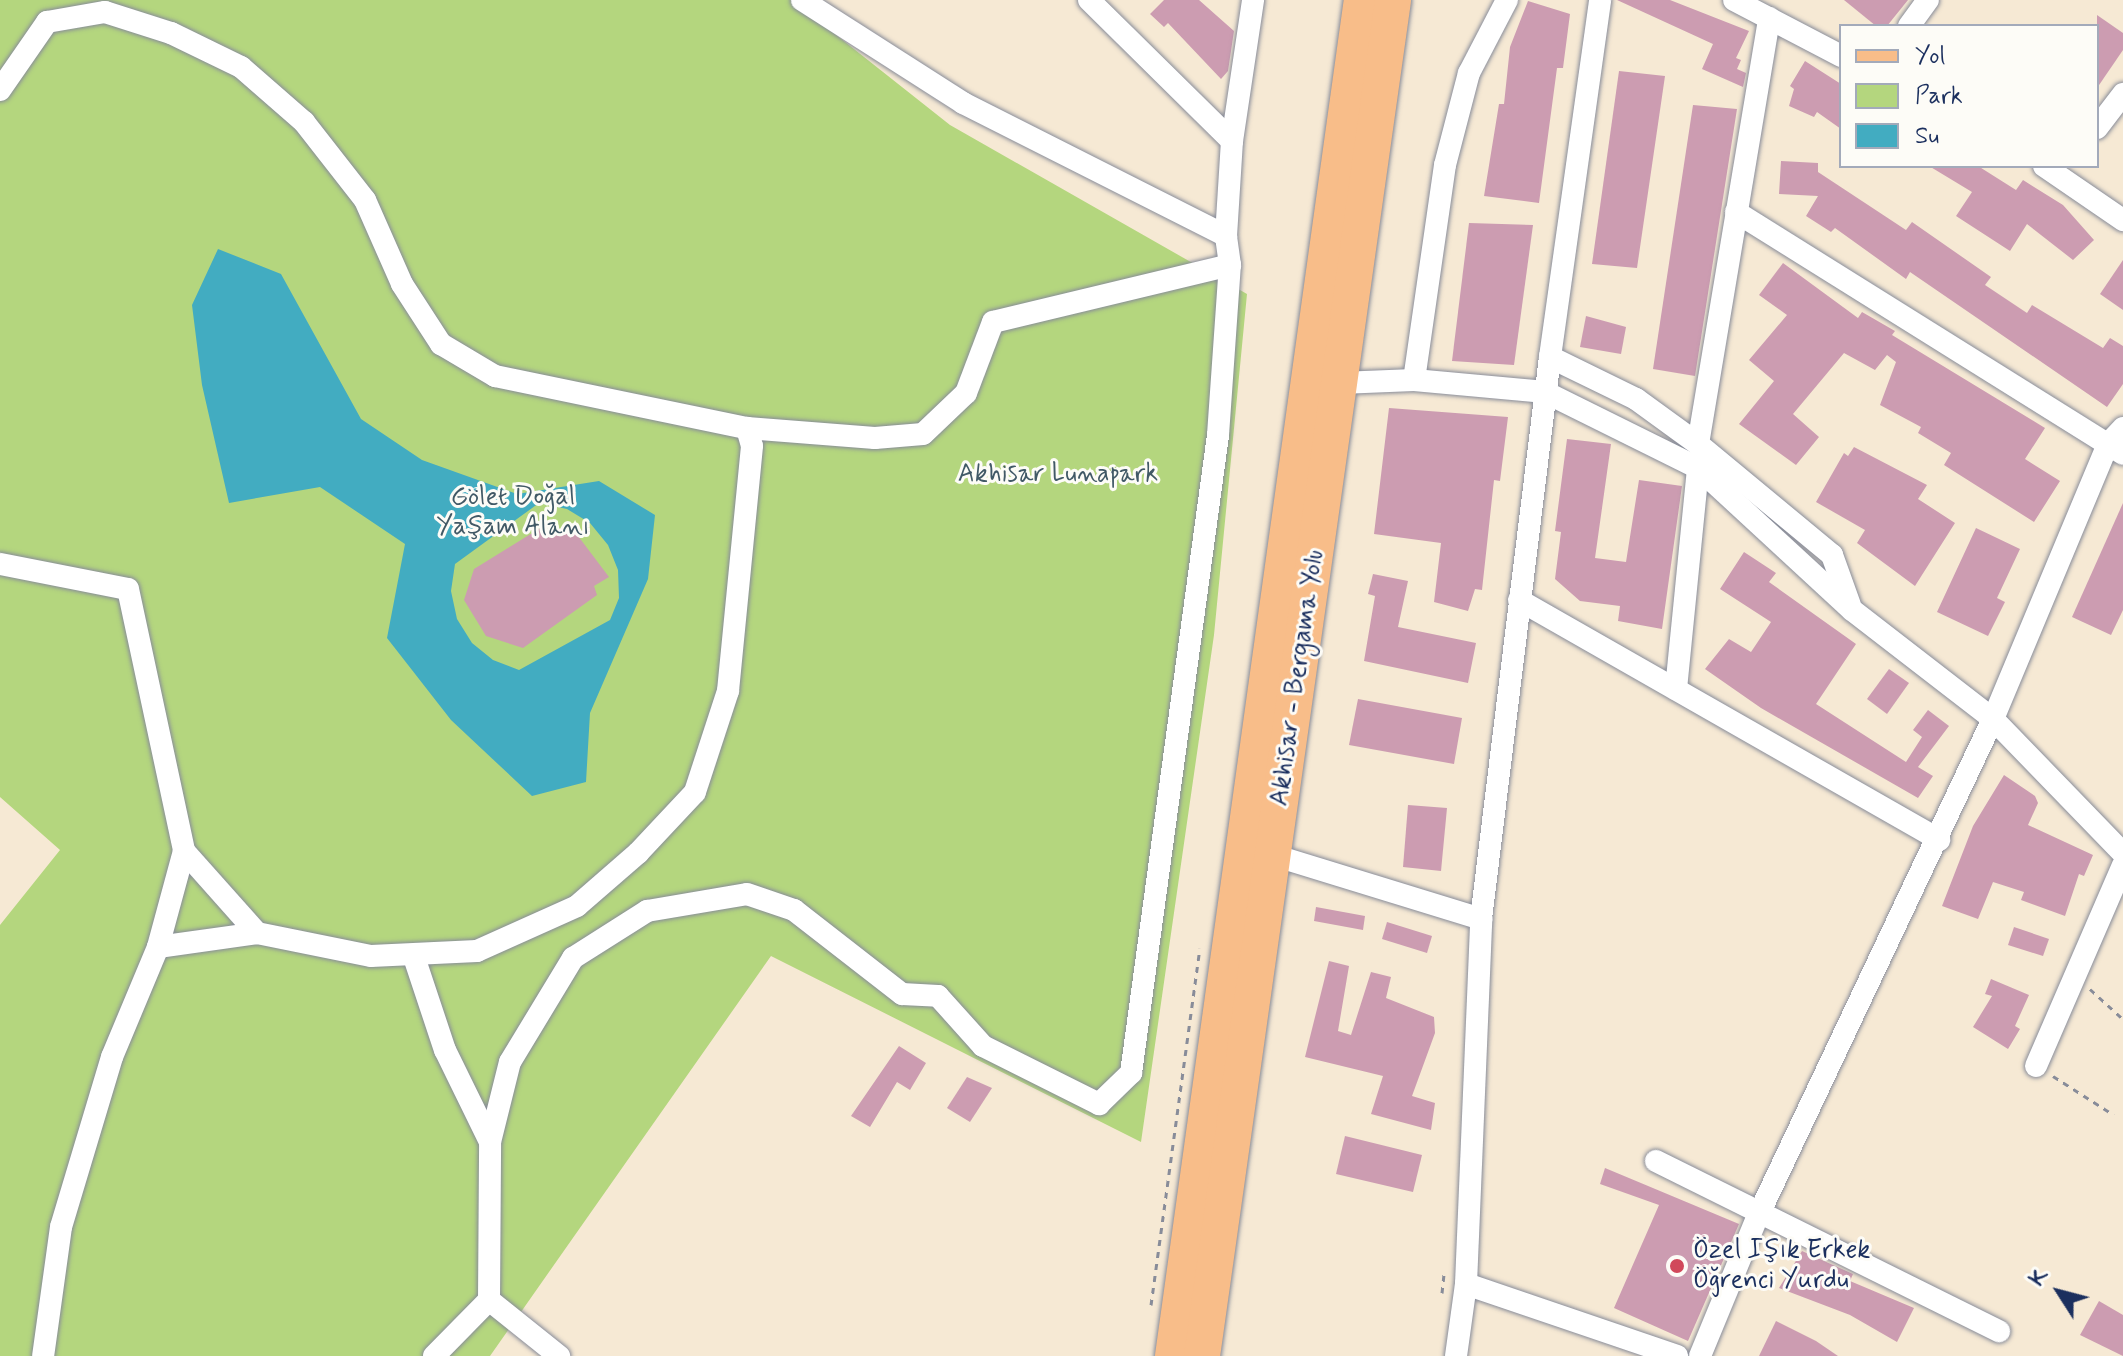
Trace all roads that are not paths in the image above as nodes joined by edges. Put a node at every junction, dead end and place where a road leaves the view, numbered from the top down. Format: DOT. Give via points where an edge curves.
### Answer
graph roads {
  1 [pos="802,0"];
  2 [pos="1089,0"];
  3 [pos="1253,0"];
  4 [pos="1362,0"];
  5 [pos="1393,0"];
  6 [pos="1507,0"];
  7 [pos="1600,0"];
  8 [pos="1734,0"];
  9 [pos="1928,0"];
  10 [pos="1769,18"];
  11 [pos="1910,24"];
  12 [pos="1839,55"];
  13 [pos="0,90"];
  14 [pos="2123,94"];
  15 [pos="2099,125"];
  16 [pos="1232,141"];
  17 [pos="2057,169"];
  18 [pos="1736,212"];
  19 [pos="2123,220"];
  20 [pos="1226,236"];
  21 [pos="1230,265"];
  22 [pos="1550,357"];
  23 [pos="1414,380"];
  24 [pos="1340,383"];
  25 [pos="1545,392"];
  26 [pos="747,428"];
  27 [pos="2118,442"];
  28 [pos="1698,444"];
  29 [pos="1698,468"];
  30 [pos="0,564"];
  31 [pos="1519,600"];
  32 [pos="1852,610"];
  33 [pos="1676,689"];
  34 [pos="1993,719"];
  35 [pos="1939,840"];
  36 [pos="184,851"];
  37 [pos="2123,853"];
  38 [pos="1273,855"];
  39 [pos="2123,865"];
  40 [pos="1481,919"];
  41 [pos="257,933"];
  42 [pos="158,947"];
  43 [pos="414,957"];
  44 [pos="2036,1066"];
  45 [pos="490,1142"];
  46 [pos="1656,1161"];
  47 [pos="1760,1215"];
  48 [pos="1466,1284"];
  49 [pos="489,1300"];
  50 [pos="1999,1331"];
  51 [pos="43,1356"];
  52 [pos="434,1356"];
  53 [pos="559,1356"];
  54 [pos="1173,1356"];
  55 [pos="1202,1356"];
  56 [pos="1456,1356"];
  57 [pos="1677,1356"];
  58 [pos="1700,1356"];
  1 -- 20 [label="street" via="963,103"];
  2 -- 16 [label="street"];
  3 -- 16 [label="street"];
  4 -- 54 [label="main road, Akhisar - Bergama Yolu"];
  5 -- 24 [label="main road, Akhisar - Bergama Yolu"];
  6 -- 23 [label="street" via="1469,73 1445,165"];
  7 -- 22 [label="street"];
  8 -- 10 [label="street"];
  9 -- 11 [label="street"];
  10 -- 12 [label="street"];
  10 -- 18 [label="street"];
  13 -- 26 [label="street" via="47,22 105,12 171,33 241,67 304,122 365,200 402,284 441,344 495,376"];
  14 -- 15 [label="street"];
  16 -- 20 [label="street"];
  17 -- 19 [label="street"];
  18 -- 27 [label="street"];
  18 -- 28 [label="street"];
  20 -- 21 [label="street"];
  21 -- 26 [label="street" via="993,322 966,393 923,434 875,438"];
  21 -- 45 [label="street" via="1218,435 1131,1073 1099,1104 983,1046 938,996 902,994 794,910 747,894 647,911 573,958 510,1062"];
  22 -- 25 [label="street"];
  22 -- 28 [label="street" via="1636,399"];
  23 -- 24 [label="street"];
  23 -- 25 [label="street"];
  24 -- 38 [label="main road, Akhisar - Bergama Yolu"];
  25 -- 29 [label="street"];
  25 -- 31 [label="street"];
  26 -- 43 [label="street" via="752,446 728,691 695,792 638,853 577,906 477,951"];
  27 -- 34 [label="street"];
  28 -- 32 [label="street" via="1832,555"];
  29 -- 32 [label="street"];
  29 -- 33 [label="street"];
  30 -- 36 [label="street" via="128,589"];
  31 -- 33 [label="street"];
  31 -- 40 [label="street"];
  32 -- 34 [label="street"];
  33 -- 35 [label="street"];
  34 -- 35 [label="street"];
  34 -- 37 [label="street"];
  35 -- 47 [label="street"];
  36 -- 41 [label="street"];
  36 -- 42 [label="street"];
  38 -- 40 [label="street"];
  38 -- 55 [label="main road, Akhisar - Bergama Yolu"];
  39 -- 44 [label="street"];
  40 -- 48 [label="street"];
  41 -- 42 [label="street"];
  41 -- 43 [label="street" via="371,956"];
  42 -- 51 [label="street" via="112,1057 61,1227"];
  43 -- 45 [label="street" via="445,1050"];
  45 -- 49 [label="street"];
  46 -- 47 [label="street"];
  47 -- 50 [label="street"];
  47 -- 58 [label="street"];
  48 -- 56 [label="street"];
  48 -- 57 [label="street"];
  49 -- 52 [label="street"];
  49 -- 53 [label="street"];
}
